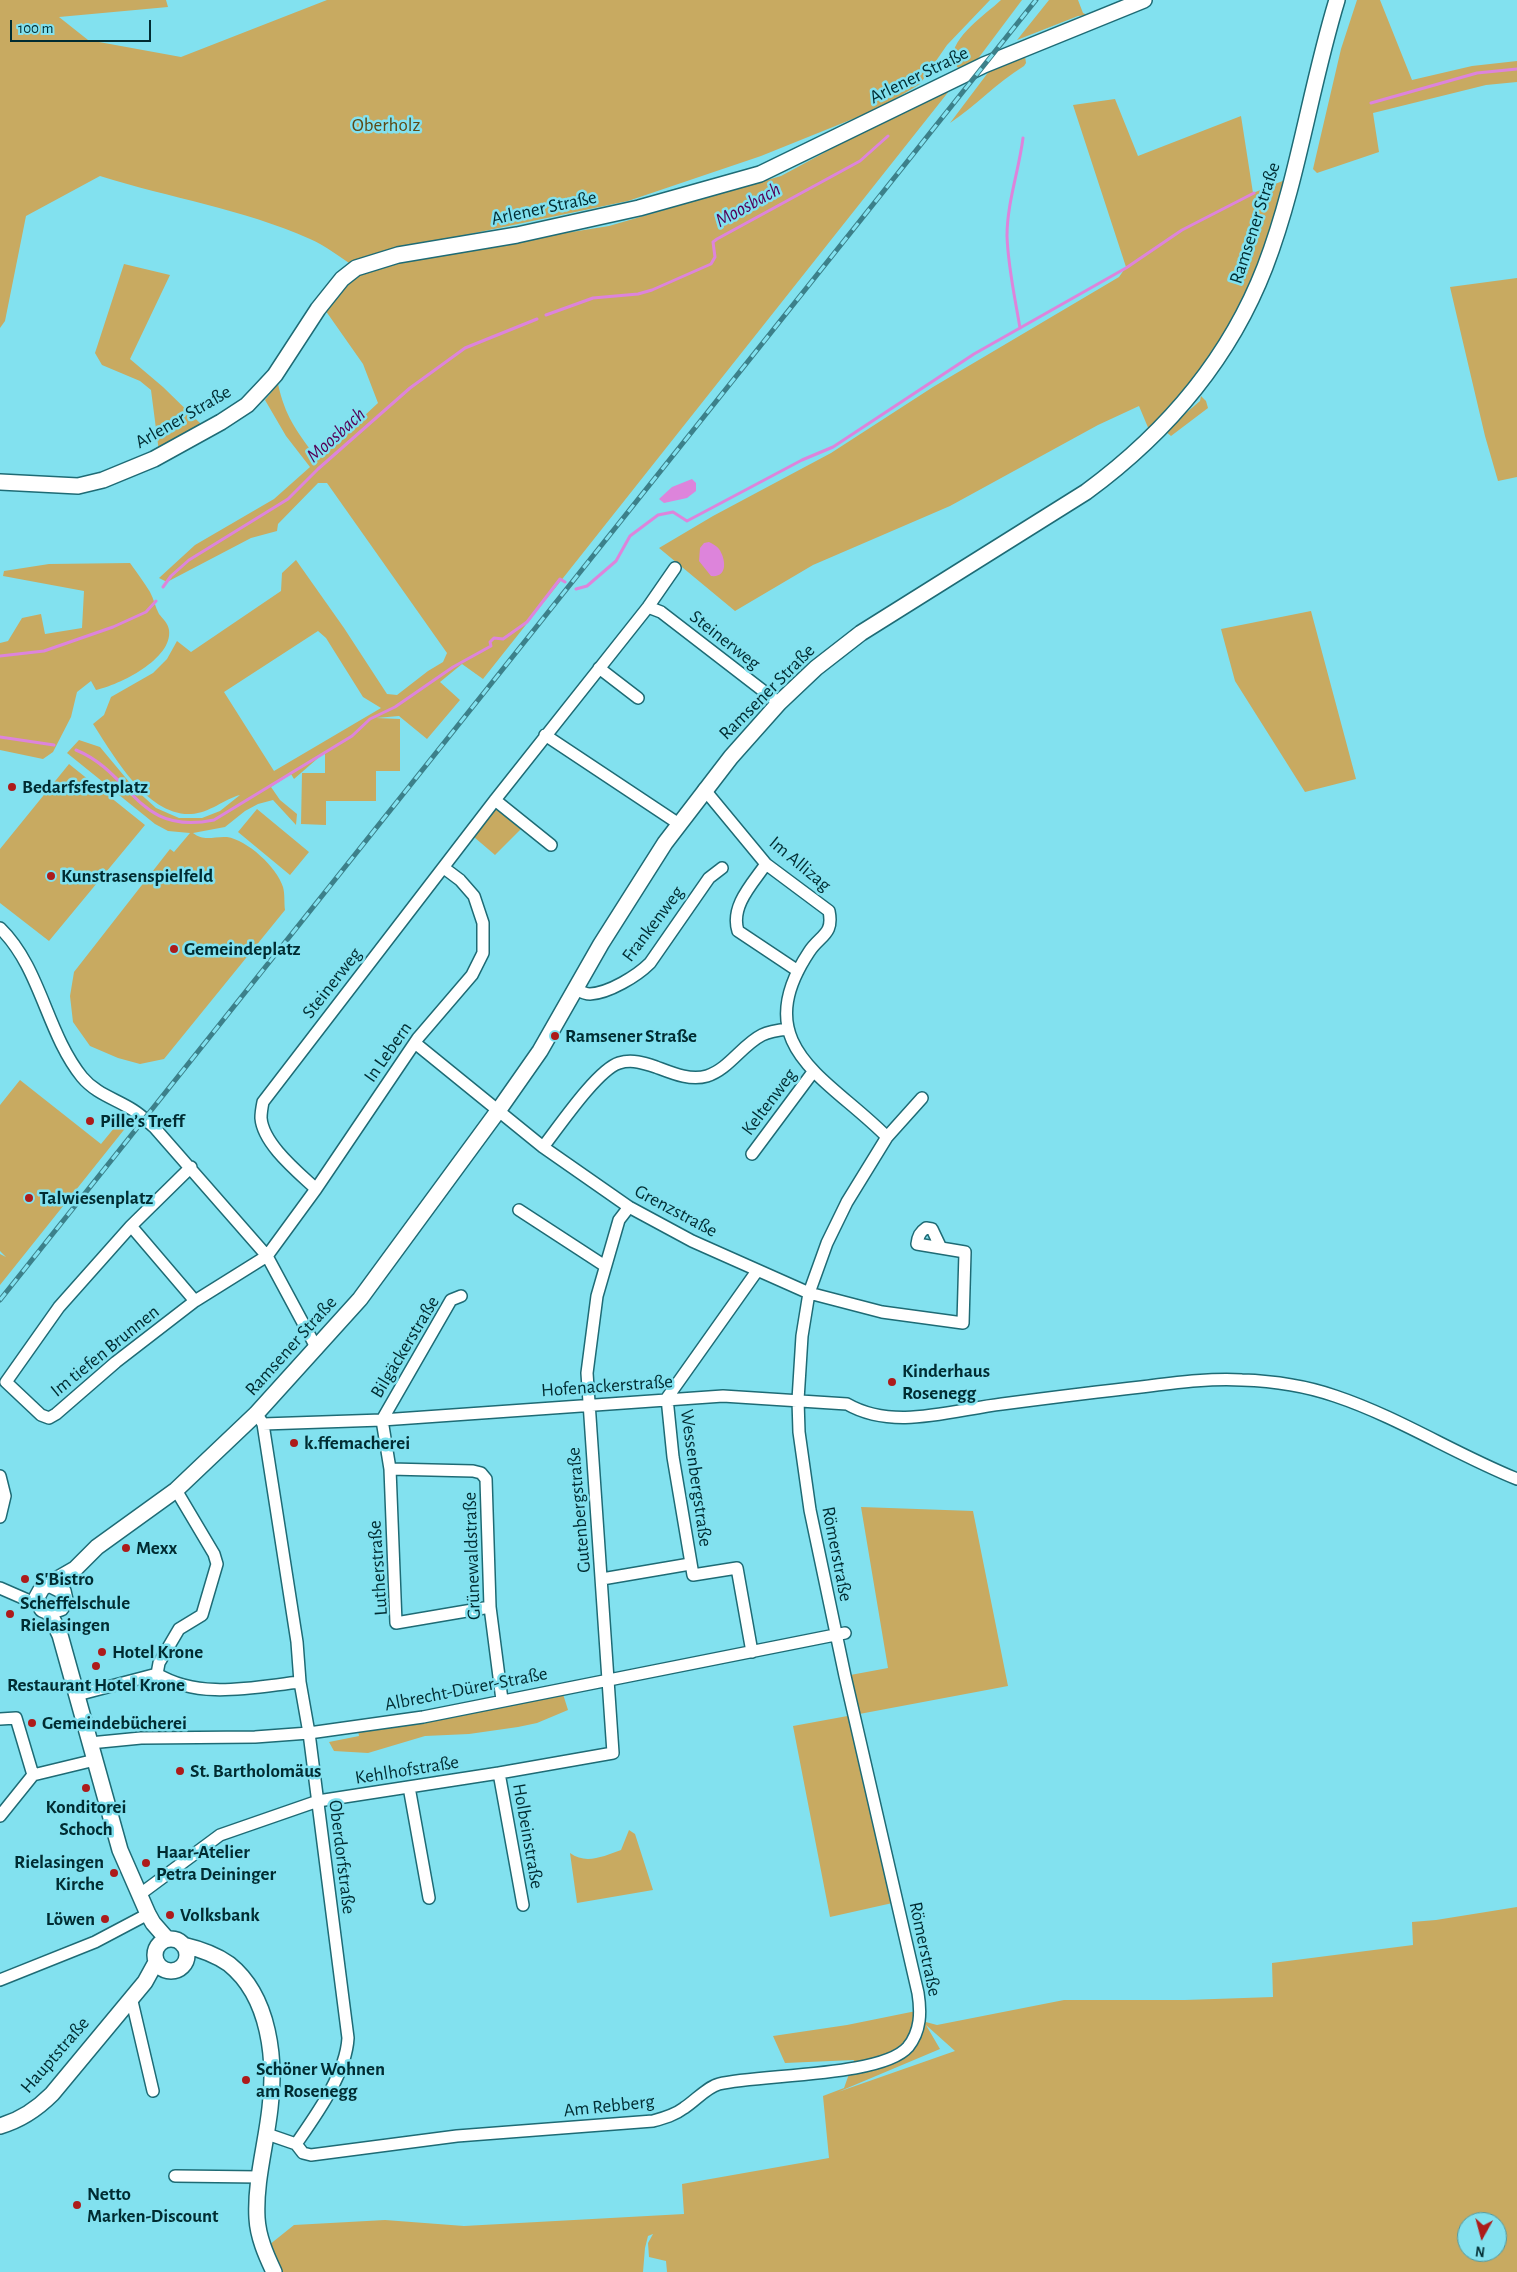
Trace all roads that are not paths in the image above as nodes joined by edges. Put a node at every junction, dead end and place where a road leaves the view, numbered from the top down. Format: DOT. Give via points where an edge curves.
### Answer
graph roads {
  1 [pos="1144,0"];
  2 [pos="1336,0"];
  3 [pos="0,482"];
  4 [pos="675,568"];
  5 [pos="648,607"];
  6 [pos="599,668"];
  7 [pos="638,698"];
  8 [pos="779,703"];
  9 [pos="545,735"];
  10 [pos="704,789"];
  11 [pos="494,800"];
  12 [pos="679,824"];
  13 [pos="551,846"];
  14 [pos="766,864"];
  15 [pos="444,868"];
  16 [pos="722,868"];
  17 [pos="0,928"];
  18 [pos="795,975"];
  19 [pos="575,989"];
  20 [pos="788,1029"];
  21 [pos="415,1043"];
  22 [pos="813,1072"];
  23 [pos="922,1098"];
  24 [pos="498,1111"];
  25 [pos="886,1137"];
  26 [pos="543,1147"];
  27 [pos="752,1154"];
  28 [pos="191,1167"];
  29 [pos="316,1189"];
  30 [pos="629,1207"];
  31 [pos="519,1210"];
  32 [pos="131,1226"];
  33 [pos="941,1248"];
  34 [pos="267,1256"];
  35 [pos="605,1266"];
  36 [pos="757,1271"];
  37 [pos="809,1293"];
  38 [pos="461,1296"];
  39 [pos="195,1301"];
  40 [pos="317,1349"];
  41 [pos="667,1398"];
  42 [pos="798,1400"];
  43 [pos="588,1404"];
  44 [pos="260,1419"];
  45 [pos="382,1420"];
  46 [pos="390,1469"];
  47 [pos="0,1476"];
  48 [pos="1517,1479"];
  49 [pos="176,1490"];
  50 [pos="0,1517"];
  51 [pos="690,1564"];
  52 [pos="602,1580"];
  53 [pos="5,1590"];
  54 [pos="50,1600"];
  55 [pos="490,1607"];
  56 [pos="840,1634"];
  57 [pos="752,1652"];
  58 [pos="157,1674"];
  59 [pos="607,1681"];
  60 [pos="300,1682"];
  61 [pos="77,1695"];
  62 [pos="502,1700"];
  63 [pos="0,1719"];
  64 [pos="309,1733"];
  65 [pos="90,1743"];
  66 [pos="613,1752"];
  67 [pos="95,1760"];
  68 [pos="499,1773"];
  69 [pos="33,1775"];
  70 [pos="410,1787"];
  71 [pos="318,1801"];
  72 [pos="0,1816"];
  73 [pos="139,1895"];
  74 [pos="429,1898"];
  75 [pos="523,1905"];
  76 [pos="150,1919"];
  77 [pos="162,1943"];
  78 [pos="184,1945"];
  79 [pos="211,1954"];
  80 [pos="186,1960"];
  81 [pos="160,1966"];
  82 [pos="0,1980"];
  83 [pos="131,1997"];
  84 [pos="912,2040"];
  85 [pos="153,2091"];
  86 [pos="0,2126"];
  87 [pos="267,2134"];
  88 [pos="296,2144"];
  89 [pos="175,2176"];
  90 [pos="259,2177"];
  91 [pos="272,2271"];
  1 -- 3 [label="main road, Arlener Straße" via="984,65 760,174 639,208 517,235 398,255 356,268 326,297 275,375 246,404 221,422 154,460 103,480 78,486"];
  2 -- 8 [label="main road, Ramsener Straße" via="1291,183 1265,267 1236,328 1201,382 1163,426 1110,474 861,633 816,668"];
  4 -- 5 [label="street, Steinerweg"];
  5 -- 6 [label="street, Steinerweg"];
  5 -- 8 [label="street, Steinerweg" via="661,612"];
  6 -- 7 [label="street"];
  6 -- 9 [label="street, Steinerweg"];
  8 -- 10 [label="main road, Ramsener Straße"];
  9 -- 11 [label="street, Steinerweg"];
  9 -- 12 [label="street"];
  10 -- 12 [label="main road, Ramsener Straße"];
  10 -- 14 [label="street, Im Allizag"];
  11 -- 13 [label="street"];
  11 -- 15 [label="street, Steinerweg"];
  12 -- 19 [label="main road, Ramsener Straße" via="606,935"];
  14 -- 18 [label="street" via="743,896 735,920 738,931"];
  14 -- 18 [label="street, Im Allizag" via="829,911 832,923 827,934 810,950"];
  15 -- 21 [label="street, In Lebern" via="474,896 483,923 483,953 472,975"];
  15 -- 29 [label="street, Steinerweg" via="263,1102 261,1119 266,1133 282,1156"];
  16 -- 19 [label="street, Frankenweg" via="709,878 640,973 590,994"];
  17 -- 28 [label="street" via="24,956 57,1037 82,1077 92,1088 144,1118"];
  18 -- 20 [label="street, Im Allizag" via="787,1004"];
  19 -- 24 [label="main road, Ramsener Straße" via="540,1051"];
  20 -- 22 [label="street, Im Allizag" via="789,1038"];
  20 -- 26 [label="street" via="760,1036 709,1075 678,1074 632,1061 617,1064 590,1086"];
  21 -- 24 [label="street, Grenzstraße"];
  21 -- 29 [label="street, In Lebern"];
  22 -- 25 [label="street, Im Allizag"];
  22 -- 27 [label="street, Keltenweg"];
  23 -- 25 [label="street, Römerstraße"];
  24 -- 26 [label="street, Grenzstraße"];
  24 -- 40 [label="main road, Ramsener Straße" via="360,1299"];
  25 -- 37 [label="street, Römerstraße" via="827,1243"];
  26 -- 30 [label="street, Grenzstraße"];
  28 -- 32 [label="street, Im tiefen Brunnen"];
  28 -- 34 [label="street"];
  29 -- 34 [label="street, In Lebern"];
  30 -- 35 [label="street, Gutenbergstraße" via="619,1220"];
  30 -- 36 [label="street, Grenzstraße"];
  31 -- 35 [label="street"];
  32 -- 39 [label="street"];
  32 -- 39 [label="street, Im tiefen Brunnen" via="59,1307 6,1382 41,1415 49,1418"];
  33 -- 37 [label="street, Grenzstraße" via="965,1252 963,1323 882,1312"];
  34 -- 39 [label="street, Im tiefen Brunnen"];
  34 -- 40 [label="street"];
  35 -- 43 [label="street, Gutenbergstraße" via="587,1373"];
  36 -- 37 [label="street, Grenzstraße"];
  36 -- 41 [label="street"];
  37 -- 42 [label="street, Römerstraße" via="802,1336"];
  38 -- 45 [label="street, Bilgäckerstraße" via="451,1300"];
  40 -- 44 [label="main road, Ramsener Straße"];
  41 -- 42 [label="street, Hofenackerstraße" via="723,1396"];
  41 -- 43 [label="street, Hofenackerstraße"];
  41 -- 51 [label="street, Wessenbergstraße"];
  42 -- 48 [label="street, Hofenackerstraße" via="847,1404 874,1414 925,1418 978,1407 1166,1384 1215,1380 1268,1382 1315,1390 1362,1405"];
  42 -- 56 [label="street, Römerstraße" via="810,1510"];
  43 -- 45 [label="street, Hofenackerstraße"];
  43 -- 52 [label="street, Gutenbergstraße"];
  44 -- 45 [label="street, Hofenackerstraße"];
  44 -- 49 [label="main road, Ramsener Straße"];
  44 -- 60 [label="street, Oberdorfstraße" via="297,1642"];
  45 -- 46 [label="street, Lutherstraße"];
  46 -- 55 [label="street, Grünewaldstraße" via="473,1471 486,1480"];
  46 -- 55 [label="street, Lutherstraße" via="396,1623"];
  47 -- 50 [label="street" via="5,1496"];
  49 -- 54 [label="main road, Ramsener Straße" via="97,1548"];
  49 -- 58 [label="street" via="214,1554 217,1568 202,1615 179,1629 159,1663"];
  51 -- 52 [label="street, Wessenbergstraße"];
  51 -- 57 [label="street" via="693,1575 737,1568"];
  52 -- 59 [label="street, Gutenbergstraße"];
  53 -- 54 [label="street"];
  54 -- 61 [label="main road"];
  55 -- 62 [label="street, Grünewaldstraße"];
  56 -- 57 [label="street, Albrecht-Dürer-Straße"];
  56 -- 84 [label="street, Römerstraße" via="918,1993 920,2020"];
  57 -- 59 [label="street, Albrecht-Dürer-Straße"];
  58 -- 60 [label="street" via="168,1681 211,1690"];
  58 -- 61 [label="street"];
  59 -- 62 [label="street, Albrecht-Dürer-Straße"];
  59 -- 66 [label="street, Gutenbergstraße"];
  60 -- 64 [label="street, Oberdorfstraße"];
  61 -- 65 [label="main road"];
  62 -- 64 [label="street, Albrecht-Dürer-Straße" via="422,1717"];
  63 -- 69 [label="street" via="16,1718"];
  64 -- 65 [label="street, Albrecht-Dürer-Straße" via="141,1738"];
  64 -- 71 [label="street, Oberdorfstraße"];
  65 -- 67 [label="main road"];
  66 -- 68 [label="street, Kehlhofstraße"];
  67 -- 69 [label="street"];
  67 -- 73 [label="main road" via="120,1850"];
  68 -- 70 [label="street, Kehlhofstraße"];
  68 -- 75 [label="street, Holbeinstraße"];
  69 -- 72 [label="street"];
  70 -- 71 [label="street, Kehlhofstraße"];
  70 -- 74 [label="street"];
  71 -- 73 [label="street, Kehlhofstraße" via="220,1835"];
  71 -- 88 [label="street, Oberdorfstraße" via="348,2043 345,2058 329,2092"];
  73 -- 76 [label="main road"];
  76 -- 77 [label="main road"];
  76 -- 82 [label="street"];
  77 -- 78 [label="main road" via="178,1940"];
  77 -- 81 [label="main road" via="154,1956"];
  78 -- 79 [label="main road"];
  78 -- 80 [label="main road"];
  79 -- 80 [label="main road"];
  79 -- 87 [label="main road" via="229,1965 249,1987 266,2026 271,2060"];
  80 -- 81 [label="main road" via="179,1969 171,1971"];
  81 -- 83 [label="main road, Hauptstraße"];
  83 -- 85 [label="street"];
  83 -- 86 [label="main road, Hauptstraße" via="42,2104"];
  84 -- 88 [label="street, Am Rebberg" via="895,2057 876,2063 717,2084 674,2114 653,2121 457,2136 311,2156 303,2153"];
  87 -- 88 [label="street"];
  87 -- 90 [label="main road"];
  89 -- 90 [label="street"];
  90 -- 91 [label="main road" via="256,2198 258,2230"];
}
